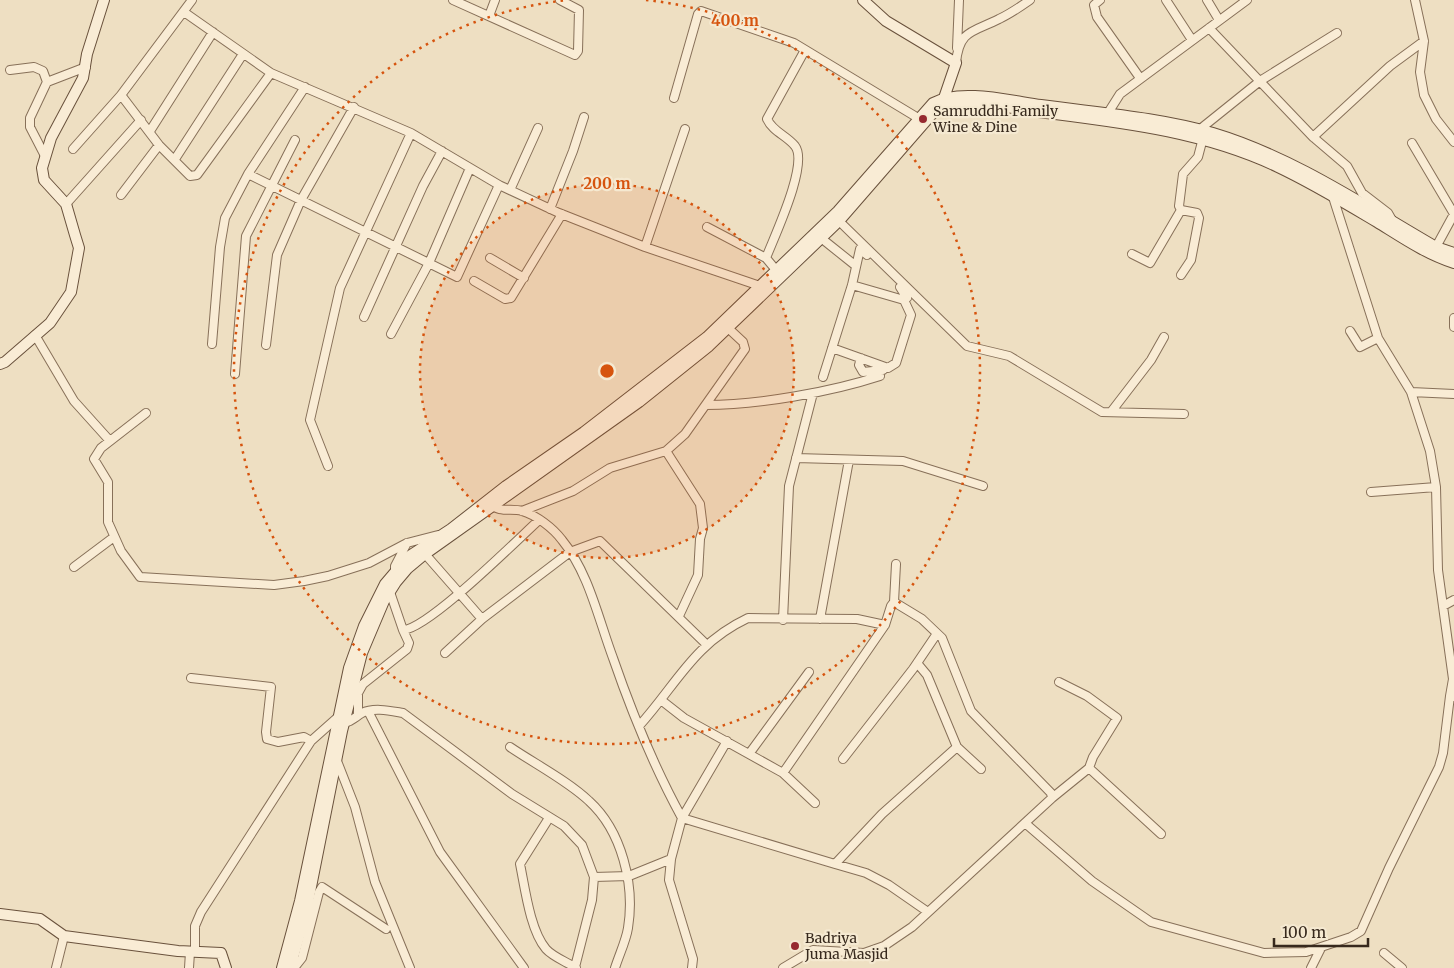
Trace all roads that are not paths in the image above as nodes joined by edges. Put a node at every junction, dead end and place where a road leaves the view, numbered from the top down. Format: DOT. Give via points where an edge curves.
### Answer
graph roads {
  1 [pos="104,0"];
  2 [pos="192,0"];
  3 [pos="453,0"];
  4 [pos="495,0"];
  5 [pos="560,0"];
  6 [pos="863,0"];
  7 [pos="959,0"];
  8 [pos="1029,0"];
  9 [pos="1100,0"];
  10 [pos="1166,0"];
  11 [pos="1207,0"];
  12 [pos="1247,0"];
  13 [pos="1415,0"];
  14 [pos="184,12"];
  15 [pos="489,16"];
  16 [pos="1219,20"];
  17 [pos="1209,28"];
  18 [pos="213,32"];
  19 [pos="1337,33"];
  20 [pos="1192,40"];
  21 [pos="1424,41"];
  22 [pos="805,50"];
  23 [pos="243,54"];
  24 [pos="956,58"];
  25 [pos="86,67"];
  26 [pos="10,70"];
  27 [pos="271,73"];
  28 [pos="1140,78"];
  29 [pos="1260,81"];
  30 [pos="47,82"];
  31 [pos="304,87"];
  32 [pos="121,95"];
  33 [pos="674,98"];
  34 [pos="945,102"];
  35 [pos="354,107"];
  36 [pos="1108,114"];
  37 [pos="584,117"];
  38 [pos="141,120"];
  39 [pos="921,120"];
  40 [pos="538,128"];
  41 [pos="685,129"];
  42 [pos="150,131"];
  43 [pos="411,133"];
  44 [pos="1201,134"];
  45 [pos="1313,137"];
  46 [pos="295,140"];
  47 [pos="1454,142"];
  48 [pos="1412,143"];
  49 [pos="159,145"];
  50 [pos="73,149"];
  51 [pos="442,151"];
  52 [pos="45,156"];
  53 [pos="175,159"];
  54 [pos="470,168"];
  55 [pos="248,174"];
  56 [pos="499,184"];
  57 [pos="271,185"];
  58 [pos="510,190"];
  59 [pos="121,195"];
  60 [pos="1333,197"];
  61 [pos="301,200"];
  62 [pos="66,204"];
  63 [pos="550,209"];
  64 [pos="1181,210"];
  65 [pos="562,214"];
  66 [pos="1454,214"];
  67 [pos="839,221"];
  68 [pos="1394,223"];
  69 [pos="707,227"];
  70 [pos="367,232"];
  71 [pos="821,238"];
  72 [pos="396,246"];
  73 [pos="645,247"];
  74 [pos="1436,247"];
  75 [pos="800,253"];
  76 [pos="1132,254"];
  77 [pos="1454,254"];
  78 [pos="490,258"];
  79 [pos="766,258"];
  80 [pos="429,263"];
  81 [pos="1454,263"];
  82 [pos="856,266"];
  83 [pos="776,270"];
  84 [pos="1182,275"];
  85 [pos="524,278"];
  86 [pos="474,281"];
  87 [pos="852,285"];
  88 [pos="760,286"];
  89 [pos="908,298"];
  90 [pos="736,314"];
  91 [pos="364,317"];
  92 [pos="1454,318"];
  93 [pos="1454,327"];
  94 [pos="728,328"];
  95 [pos="1350,331"];
  96 [pos="391,334"];
  97 [pos="35,336"];
  98 [pos="1164,337"];
  99 [pos="1378,338"];
  100 [pos="212,344"];
  101 [pos="266,345"];
  102 [pos="832,348"];
  103 [pos="861,358"];
  104 [pos="0,364"];
  105 [pos="235,374"];
  106 [pos="823,377"];
  107 [pos="1411,392"];
  108 [pos="813,393"];
  109 [pos="1454,394"];
  110 [pos="706,405"];
  111 [pos="1111,412"];
  112 [pos="146,413"];
  113 [pos="1184,414"];
  114 [pos="110,441"];
  115 [pos="666,451"];
  116 [pos="796,458"];
  117 [pos="849,460"];
  118 [pos="328,466"];
  119 [pos="983,486"];
  120 [pos="1436,488"];
  121 [pos="1370,492"];
  122 [pos="489,504"];
  123 [pos="522,511"];
  124 [pos="539,520"];
  125 [pos="466,522"];
  126 [pos="442,534"];
  127 [pos="114,537"];
  128 [pos="407,543"];
  129 [pos="570,552"];
  130 [pos="426,554"];
  131 [pos="896,564"];
  132 [pos="74,567"];
  133 [pos="395,571"];
  134 [pos="390,592"];
  135 [pos="460,592"];
  136 [pos="1454,600"];
  137 [pos="894,602"];
  138 [pos="1442,606"];
  139 [pos="679,616"];
  140 [pos="482,619"];
  141 [pos="783,620"];
  142 [pos="820,620"];
  143 [pos="885,625"];
  144 [pos="403,630"];
  145 [pos="936,635"];
  146 [pos="706,644"];
  147 [pos="444,653"];
  148 [pos="917,663"];
  149 [pos="809,672"];
  150 [pos="191,678"];
  151 [pos="1454,679"];
  152 [pos="1059,682"];
  153 [pos="1452,697"];
  154 [pos="661,700"];
  155 [pos="368,711"];
  156 [pos="358,715"];
  157 [pos="341,720"];
  158 [pos="639,726"];
  159 [pos="1445,740"];
  160 [pos="311,741"];
  161 [pos="727,741"];
  162 [pos="336,743"];
  163 [pos="1454,743"];
  164 [pos="957,746"];
  165 [pos="510,748"];
  166 [pos="749,754"];
  167 [pos="843,759"];
  168 [pos="337,760"];
  169 [pos="982,768"];
  170 [pos="1089,768"];
  171 [pos="782,772"];
  172 [pos="1052,798"];
  173 [pos="815,803"];
  174 [pos="549,818"];
  175 [pos="682,818"];
  176 [pos="1025,823"];
  177 [pos="1161,834"];
  178 [pos="671,859"];
  179 [pos="835,864"];
  180 [pos="628,876"];
  181 [pos="594,878"];
  182 [pos="928,912"];
  183 [pos="0,914"];
  184 [pos="386,929"];
  185 [pos="64,936"];
  186 [pos="1321,948"];
  187 [pos="193,952"];
  188 [pos="1384,953"];
  189 [pos="56,968"];
  190 [pos="189,968"];
  191 [pos="226,968"];
  192 [pos="282,968"];
  193 [pos="290,968"];
  194 [pos="294,968"];
  195 [pos="410,968"];
  196 [pos="524,968"];
  197 [pos="575,968"];
  198 [pos="615,968"];
  199 [pos="692,968"];
  200 [pos="783,968"];
  201 [pos="1312,968"];
  202 [pos="1402,968"];
  1 -- 25 [label="main road"];
  2 -- 14 [label="street"];
  3 -- 15 [label="street"];
  4 -- 15 [label="street"];
  5 -- 15 [label="street" via="580,10 578,51 575,55"];
  6 -- 24 [label="main road" via="886,21"];
  7 -- 24 [label="street"];
  8 -- 24 [label="street" via="999,20 970,31"];
  9 -- 28 [label="street" via="1094,5 1097,17"];
  10 -- 20 [label="street"];
  11 -- 16 [label="street"];
  12 -- 16 [label="street"];
  13 -- 21 [label="street"];
  14 -- 18 [label="street"];
  14 -- 32 [label="street"];
  16 -- 17 [label="street"];
  17 -- 20 [label="street"];
  17 -- 29 [label="street"];
  18 -- 23 [label="street"];
  18 -- 42 [label="street"];
  19 -- 29 [label="street"];
  20 -- 28 [label="street"];
  21 -- 45 [label="street" via="1390,66"];
  21 -- 47 [label="street" via="1420,72 1424,95"];
  22 -- 33 [label="street" via="794,43 701,11"];
  22 -- 39 [label="street"];
  22 -- 79 [label="street" via="767,119 771,128 795,146 799,156 786,207"];
  23 -- 27 [label="street"];
  23 -- 53 [label="street"];
  24 -- 34 [label="main road"];
  25 -- 30 [label="street"];
  25 -- 52 [label="main road"];
  26 -- 30 [label="street" via="34,67 43,71"];
  27 -- 31 [label="street"];
  27 -- 53 [label="street" via="197,174 190,176"];
  28 -- 36 [label="street" via="1120,94"];
  29 -- 44 [label="street"];
  29 -- 45 [label="street"];
  30 -- 52 [label="street" via="30,118 30,127"];
  31 -- 35 [label="street"];
  31 -- 55 [label="street"];
  32 -- 38 [label="street"];
  32 -- 50 [label="street"];
  34 -- 36 [label="main road" via="996,99"];
  34 -- 39 [label="main road" via="933,104"];
  34 -- 44 [label="main road"];
  35 -- 43 [label="street"];
  35 -- 61 [label="street"];
  36 -- 44 [label="main road" via="1164,121"];
  37 -- 63 [label="street"];
  38 -- 42 [label="street"];
  38 -- 62 [label="street"];
  39 -- 67 [label="main road"];
  39 -- 75 [label="main road"];
  40 -- 58 [label="street"];
  41 -- 73 [label="street"];
  42 -- 49 [label="street"];
  43 -- 51 [label="street"];
  43 -- 70 [label="street"];
  44 -- 60 [label="main road" via="1278,167"];
  44 -- 64 [label="street" via="1198,157 1182,178"];
  44 -- 68 [label="main road" via="1244,144 1286,162"];
  45 -- 68 [label="street" via="1348,166 1362,192 1388,213"];
  46 -- 57 [label="street"];
  48 -- 66 [label="street"];
  49 -- 53 [label="street"];
  49 -- 59 [label="street"];
  51 -- 54 [label="street"];
  51 -- 72 [label="street"];
  52 -- 62 [label="main road" via="44,180"];
  54 -- 56 [label="street"];
  54 -- 80 [label="street"];
  55 -- 57 [label="street"];
  55 -- 100 [label="street" via="225,218"];
  56 -- 58 [label="street"];
  56 -- 80 [label="street" via="457,277"];
  57 -- 61 [label="street"];
  57 -- 105 [label="street" via="246,236"];
  58 -- 63 [label="street"];
  60 -- 81 [label="main road" via="1428,254"];
  60 -- 99 [label="street"];
  61 -- 70 [label="street"];
  61 -- 101 [label="street" via="277,255"];
  62 -- 97 [label="main road" via="79,248 71,292 50,322"];
  63 -- 65 [label="street"];
  64 -- 76 [label="street" via="1150,262"];
  64 -- 84 [label="street" via="1197,213 1199,218 1191,260"];
  65 -- 73 [label="street"];
  65 -- 85 [label="street"];
  66 -- 74 [label="street"];
  67 -- 71 [label="main road"];
  67 -- 111 [label="street" via="967,346 1008,356 1102,412"];
  68 -- 74 [label="main road"];
  69 -- 79 [label="street"];
  70 -- 72 [label="street"];
  70 -- 118 [label="street" via="340,288 310,420"];
  71 -- 75 [label="main road"];
  71 -- 82 [label="street"];
  72 -- 80 [label="street"];
  72 -- 91 [label="street"];
  73 -- 88 [label="street"];
  74 -- 77 [label="main road"];
  75 -- 83 [label="main road"];
  75 -- 90 [label="main road"];
  78 -- 85 [label="street"];
  79 -- 83 [label="street"];
  80 -- 96 [label="street"];
  82 -- 87 [label="street"];
  82 -- 89 [label="street" via="860,249"];
  83 -- 88 [label="main road"];
  85 -- 86 [label="street" via="509,299"];
  87 -- 102 [label="street"];
  87 -- 103 [label="street" via="904,300 911,312 892,367"];
  88 -- 90 [label="main road"];
  90 -- 94 [label="main road"];
  90 -- 122 [label="main road"];
  92 -- 93 [label="street"];
  94 -- 110 [label="street" via="743,342 745,349"];
  94 -- 122 [label="main road" via="639,402"];
  95 -- 99 [label="street" via="1360,347"];
  97 -- 104 [label="main road"];
  97 -- 114 [label="street" via="74,401"];
  98 -- 111 [label="street" via="1151,360"];
  99 -- 107 [label="street"];
  102 -- 103 [label="street"];
  102 -- 106 [label="street"];
  103 -- 108 [label="street" via="859,365 863,372 882,373"];
  107 -- 109 [label="street"];
  107 -- 120 [label="street" via="1430,451"];
  108 -- 110 [label="street"];
  108 -- 116 [label="street"];
  110 -- 115 [label="street" via="685,434"];
  111 -- 113 [label="street"];
  112 -- 114 [label="street"];
  114 -- 127 [label="street" via="94,459 108,482 108,522"];
  115 -- 123 [label="street" via="610,468 573,491"];
  115 -- 139 [label="street" via="700,504 703,528 698,575"];
  116 -- 117 [label="street"];
  116 -- 141 [label="street" via="789,486"];
  117 -- 119 [label="street" via="903,461"];
  117 -- 142 [label="street"];
  120 -- 121 [label="street"];
  120 -- 138 [label="street"];
  122 -- 123 [label="street"];
  122 -- 125 [label="main road"];
  123 -- 124 [label="street"];
  124 -- 129 [label="street" via="563,540"];
  124 -- 135 [label="street"];
  125 -- 126 [label="main road"];
  125 -- 130 [label="main road"];
  126 -- 128 [label="street"];
  126 -- 133 [label="main road" via="408,557"];
  127 -- 128 [label="street" via="135,572 144,579 158,577 274,585 328,576 374,562"];
  127 -- 132 [label="street"];
  128 -- 133 [label="street"];
  129 -- 139 [label="street" via="600,541"];
  129 -- 140 [label="street"];
  129 -- 158 [label="street" via="586,579"];
  130 -- 134 [label="main road" via="407,569"];
  130 -- 135 [label="street"];
  131 -- 137 [label="street"];
  133 -- 157 [label="main road" via="376,600 356,648"];
  134 -- 144 [label="street"];
  134 -- 157 [label="main road" via="362,653"];
  135 -- 140 [label="street"];
  135 -- 144 [label="street" via="422,623"];
  136 -- 138 [label="street"];
  137 -- 143 [label="street"];
  137 -- 145 [label="street" via="922,619"];
  138 -- 151 [label="street"];
  139 -- 146 [label="street"];
  140 -- 147 [label="street"];
  141 -- 142 [label="street"];
  141 -- 146 [label="street" via="748,618"];
  142 -- 143 [label="street" via="857,619"];
  143 -- 171 [label="street"];
  144 -- 156 [label="street" via="409,643 407,649 363,684 358,693"];
  145 -- 148 [label="street"];
  145 -- 172 [label="street" via="942,638 972,711 1052,793"];
  146 -- 154 [label="street" via="684,667"];
  148 -- 164 [label="street" via="927,676"];
  148 -- 167 [label="street"];
  149 -- 166 [label="street"];
  150 -- 160 [label="street" via="271,686 267,738 278,742 304,737"];
  151 -- 153 [label="street"];
  152 -- 170 [label="street" via="1087,696 1117,718"];
  153 -- 159 [label="street"];
  154 -- 158 [label="street"];
  154 -- 161 [label="street" via="684,718"];
  155 -- 156 [label="street"];
  155 -- 174 [label="street" via="403,713"];
  155 -- 196 [label="street" via="440,852"];
  156 -- 157 [label="street" via="352,722"];
  157 -- 160 [label="street"];
  157 -- 162 [label="main road"];
  158 -- 175 [label="street"];
  159 -- 163 [label="street"];
  159 -- 186 [label="street" via="1439,767 1361,931 1351,938"];
  160 -- 187 [label="street" via="201,912 195,926"];
  161 -- 166 [label="street"];
  161 -- 175 [label="street"];
  162 -- 168 [label="main road"];
  162 -- 192 [label="main road"];
  164 -- 169 [label="street"];
  164 -- 179 [label="street" via="882,814"];
  165 -- 180 [label="street" via="588,800 604,816 616,835"];
  166 -- 171 [label="street"];
  168 -- 193 [label="main road" via="306,912"];
  168 -- 195 [label="street" via="355,807 374,882"];
  170 -- 172 [label="street"];
  170 -- 177 [label="street"];
  171 -- 173 [label="street"];
  172 -- 176 [label="street"];
  174 -- 181 [label="street" via="564,826 582,845"];
  174 -- 197 [label="street" via="520,864 538,935 547,949"];
  175 -- 178 [label="street"];
  175 -- 179 [label="street"];
  176 -- 182 [label="street"];
  176 -- 186 [label="street" via="1092,881 1151,922 1264,953 1306,952"];
  178 -- 180 [label="street"];
  178 -- 199 [label="street" via="670,880 693,959"];
  179 -- 182 [label="street" via="866,873"];
  180 -- 181 [label="street"];
  180 -- 198 [label="street" via="628,928"];
  181 -- 197 [label="street" via="592,900"];
  182 -- 200 [label="street" via="884,946 864,953 813,950"];
  183 -- 185 [label="main road" via="40,919"];
  184 -- 194 [label="street" via="322,887 302,958"];
  185 -- 187 [label="main road"];
  185 -- 189 [label="street"];
  186 -- 201 [label="street"];
  187 -- 190 [label="street"];
  187 -- 191 [label="main road" via="221,953"];
  188 -- 202 [label="street"];
}
